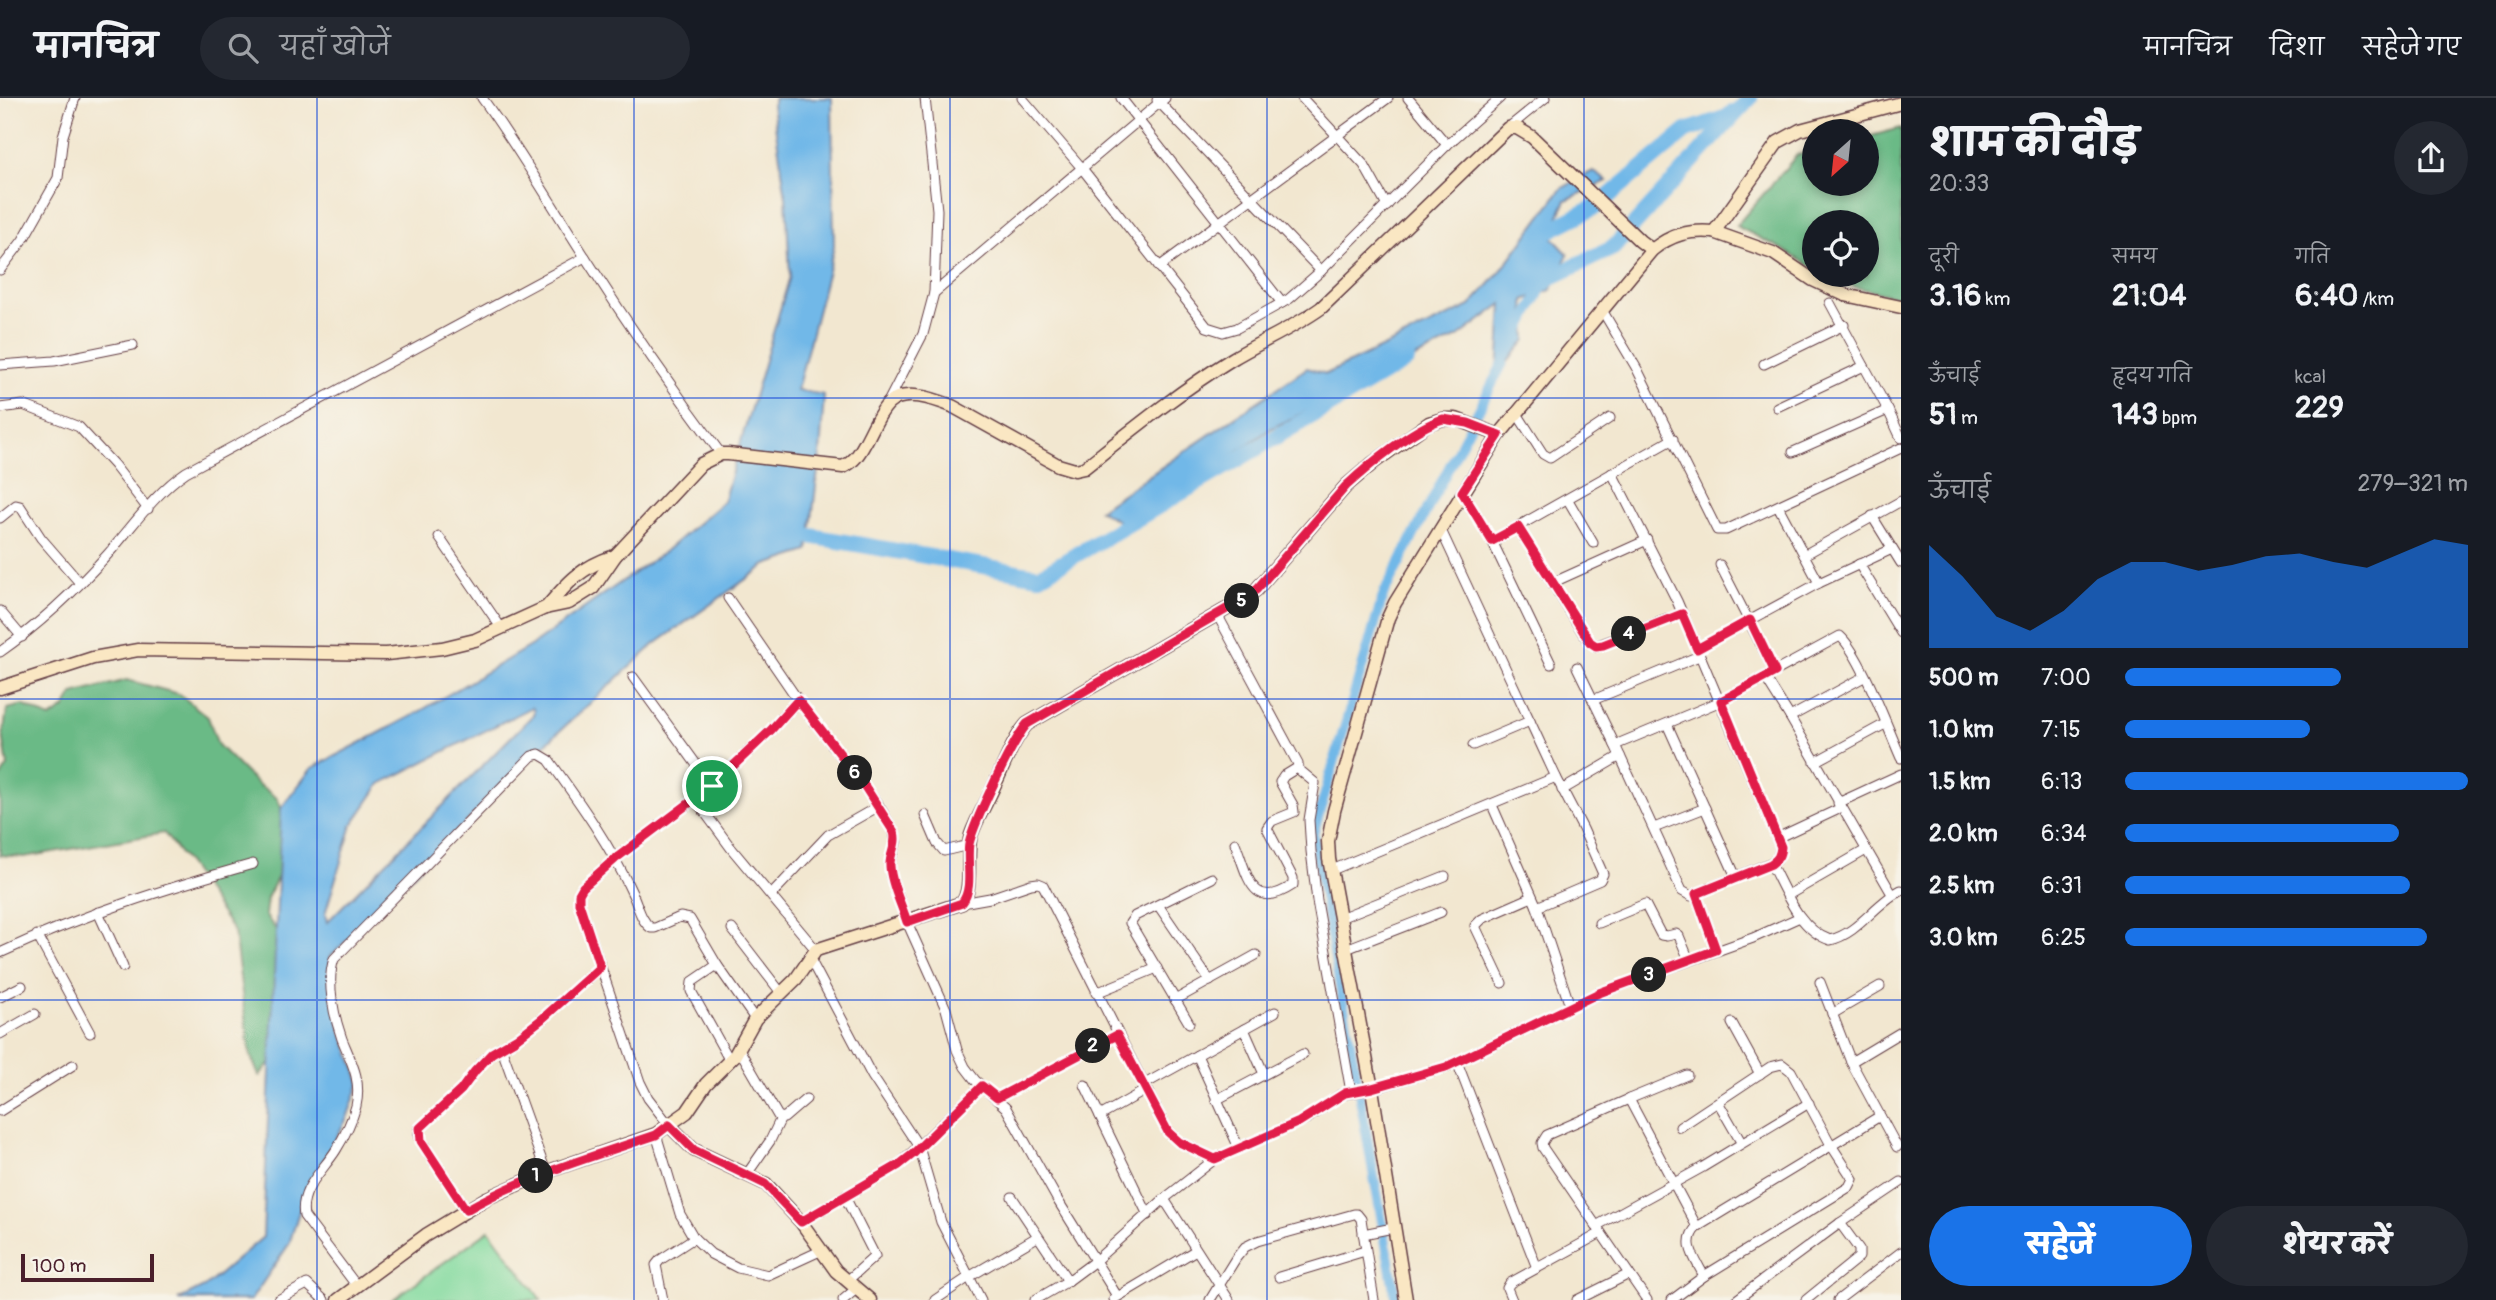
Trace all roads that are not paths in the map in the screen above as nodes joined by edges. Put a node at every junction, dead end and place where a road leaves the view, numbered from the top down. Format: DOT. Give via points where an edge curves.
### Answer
graph roads {
  1 [pos="75,98"];
  2 [pos="482,98"];
  3 [pos="925,98"];
  4 [pos="1022,98"];
  5 [pos="1121,98"];
  6 [pos="1302,98"];
  7 [pos="1388,98"];
  8 [pos="1408,98"];
  9 [pos="1500,98"];
  10 [pos="1545,98"];
  11 [pos="1160,99"];
  12 [pos="1901,103"];
  13 [pos="1138,120"];
  14 [pos="1508,128"];
  15 [pos="1339,136"];
  16 [pos="1447,145"];
  17 [pos="1081,167"];
  18 [pos="1252,199"];
  19 [pos="1387,205"];
  20 [pos="1219,223"];
  21 [pos="1714,232"];
  22 [pos="1652,250"];
  23 [pos="585,257"];
  24 [pos="1159,267"];
  25 [pos="0,270"];
  26 [pos="1321,271"];
  27 [pos="934,293"];
  28 [pos="1282,303"];
  29 [pos="1830,303"];
  30 [pos="1901,307"];
  31 [pos="1601,310"];
  32 [pos="1844,325"];
  33 [pos="134,345"];
  34 [pos="1764,363"];
  35 [pos="0,365"];
  36 [pos="1864,366"];
  37 [pos="887,405"];
  38 [pos="1777,407"];
  39 [pos="0,408"];
  40 [pos="1888,410"];
  41 [pos="1516,412"];
  42 [pos="1610,418"];
  43 [pos="1494,434"];
  44 [pos="1901,438"];
  45 [pos="1673,439"];
  46 [pos="1901,447"];
  47 [pos="1793,452"];
  48 [pos="725,454"];
  49 [pos="1612,473"];
  50 [pos="1462,492"];
  51 [pos="1567,500"];
  52 [pos="1901,501"];
  53 [pos="1778,506"];
  54 [pos="148,509"];
  55 [pos="1872,516"];
  56 [pos="0,518"];
  57 [pos="1518,527"];
  58 [pos="1440,528"];
  59 [pos="439,537"];
  60 [pos="1647,540"];
  61 [pos="1492,541"];
  62 [pos="1593,543"];
  63 [pos="1892,549"];
  64 [pos="1804,555"];
  65 [pos="615,556"];
  66 [pos="1901,563"];
  67 [pos="1859,564"];
  68 [pos="1720,565"];
  69 [pos="1554,582"];
  70 [pos="80,583"];
  71 [pos="1819,583"];
  72 [pos="727,598"];
  73 [pos="545,608"];
  74 [pos="0,611"];
  75 [pos="1682,614"];
  76 [pos="1218,616"];
  77 [pos="1750,620"];
  78 [pos="502,629"];
  79 [pos="1901,633"];
  80 [pos="22,637"];
  81 [pos="0,652"];
  82 [pos="1698,653"];
  83 [pos="1551,664"];
  84 [pos="1577,667"];
  85 [pos="1775,672"];
  86 [pos="633,677"];
  87 [pos="1765,677"];
  88 [pos="1864,677"];
  89 [pos="0,688"];
  90 [pos="798,700"];
  91 [pos="1594,701"];
  92 [pos="1721,701"];
  93 [pos="1790,717"];
  94 [pos="1530,721"];
  95 [pos="1885,723"];
  96 [pos="1667,724"];
  97 [pos="1473,745"];
  98 [pos="1615,745"];
  99 [pos="1620,756"];
  100 [pos="1901,758"];
  101 [pos="1815,762"];
  102 [pos="1297,768"];
  103 [pos="1901,774"];
  104 [pos="1556,778"];
  105 [pos="712,786"];
  106 [pos="1562,790"];
  107 [pos="695,799"];
  108 [pos="1492,805"];
  109 [pos="1840,805"];
  110 [pos="879,806"];
  111 [pos="1705,808"];
  112 [pos="925,815"];
  113 [pos="1654,828"];
  114 [pos="1777,838"];
  115 [pos="1236,843"];
  116 [pos="969,845"];
  117 [pos="1866,850"];
  118 [pos="615,859"];
  119 [pos="253,864"];
  120 [pos="1771,864"];
  121 [pos="1332,870"];
  122 [pos="1445,876"];
  123 [pos="1736,877"];
  124 [pos="1212,878"];
  125 [pos="1896,892"];
  126 [pos="1696,894"];
  127 [pos="771,895"];
  128 [pos="1788,895"];
  129 [pos="1532,897"];
  130 [pos="962,903"];
  131 [pos="1158,905"];
  132 [pos="1537,907"];
  133 [pos="98,912"];
  134 [pos="1441,912"];
  135 [pos="1800,917"];
  136 [pos="1340,918"];
  137 [pos="907,922"];
  138 [pos="1599,923"];
  139 [pos="732,929"];
  140 [pos="37,935"];
  141 [pos="1,949"];
  142 [pos="1346,949"];
  143 [pos="1716,950"];
  144 [pos="812,954"];
  145 [pos="1256,956"];
  146 [pos="1689,960"];
  147 [pos="716,965"];
  148 [pos="123,967"];
  149 [pos="600,967"];
  150 [pos="1157,968"];
  151 [pos="1210,981"];
  152 [pos="1820,982"];
  153 [pos="1502,983"];
  154 [pos="22,986"];
  155 [pos="1880,986"];
  156 [pos="1096,993"];
  157 [pos="782,994"];
  158 [pos="0,997"];
  159 [pos="1175,1000"];
  160 [pos="1570,1006"];
  161 [pos="1275,1012"];
  162 [pos="35,1014"];
  163 [pos="1832,1014"];
  164 [pos="755,1019"];
  165 [pos="1189,1023"];
  166 [pos="1732,1023"];
  167 [pos="1244,1028"];
  168 [pos="1901,1032"];
  169 [pos="90,1033"];
  170 [pos="0,1034"];
  171 [pos="1117,1035"];
  172 [pos="501,1047"];
  173 [pos="739,1049"];
  174 [pos="1303,1054"];
  175 [pos="1197,1055"];
  176 [pos="730,1061"];
  177 [pos="1457,1062"];
  178 [pos="1851,1062"];
  179 [pos="73,1065"];
  180 [pos="1264,1074"];
  181 [pos="1760,1074"];
  182 [pos="1687,1075"];
  183 [pos="1085,1085"];
  184 [pos="982,1086"];
  185 [pos="1145,1087"];
  186 [pos="1370,1089"];
  187 [pos="1351,1091"];
  188 [pos="806,1098"];
  189 [pos="997,1098"];
  190 [pos="1629,1099"];
  191 [pos="1216,1100"];
  192 [pos="1718,1102"];
  193 [pos="1809,1103"];
  194 [pos="0,1111"];
  195 [pos="1100,1116"];
  196 [pos="1880,1116"];
  197 [pos="781,1118"];
  198 [pos="669,1125"];
  199 [pos="1680,1128"];
  200 [pos="656,1135"];
  201 [pos="1741,1142"];
  202 [pos="1831,1145"];
  203 [pos="919,1147"];
  204 [pos="1897,1147"];
  205 [pos="1239,1148"];
  206 [pos="1215,1159"];
  207 [pos="546,1172"];
  208 [pos="747,1174"];
  209 [pos="1901,1181"];
  210 [pos="1672,1182"];
  211 [pos="845,1197"];
  212 [pos="1012,1197"];
  213 [pos="1164,1199"];
  214 [pos="466,1210"];
  215 [pos="1148,1215"];
  216 [pos="801,1222"];
  217 [pos="1840,1223"];
  218 [pos="1697,1227"];
  219 [pos="1390,1229"];
  220 [pos="1598,1229"];
  221 [pos="1368,1233"];
  222 [pos="1037,1237"];
  223 [pos="694,1238"];
  224 [pos="1196,1250"];
  225 [pos="820,1251"];
  226 [pos="1365,1251"];
  227 [pos="1901,1252"];
  228 [pos="1096,1261"];
  229 [pos="1537,1268"];
  230 [pos="1629,1274"];
  231 [pos="1704,1276"];
  232 [pos="969,1277"];
  233 [pos="1279,1277"];
  234 [pos="1068,1281"];
  235 [pos="356,1285"];
  236 [pos="851,1285"];
  237 [pos="1220,1287"];
  238 [pos="1046,1298"];
  239 [pos="1115,1298"];
  240 [pos="278,1300"];
  241 [pos="324,1300"];
  242 [pos="338,1300"];
  243 [pos="663,1300"];
  244 [pos="843,1300"];
  245 [pos="870,1300"];
  246 [pos="934,1300"];
  247 [pos="981,1300"];
  248 [pos="1035,1300"];
  249 [pos="1210,1300"];
  250 [pos="1229,1300"];
  251 [pos="1374,1300"];
  252 [pos="1406,1300"];
  253 [pos="1512,1300"];
  254 [pos="1577,1300"];
  255 [pos="1647,1300"];
  256 [pos="1672,1300"];
  257 [pos="1736,1300"];
  258 [pos="1806,1300"];
  259 [pos="1838,1300"];
  1 -- 25 [label="street" via="63,136 58,178"];
  2 -- 23 [label="street"];
  3 -- 27 [label="street" via="937,210"];
  4 -- 17 [label="street"];
  5 -- 13 [label="street"];
  6 -- 15 [label="street"];
  7 -- 15 [label="street"];
  8 -- 16 [label="street"];
  9 -- 16 [label="street"];
  10 -- 14 [label="street"];
  11 -- 13 [label="street"];
  11 -- 18 [label="street"];
  12 -- 21 [label="street" via="1800,130 1778,142"];
  13 -- 17 [label="street"];
  13 -- 20 [label="street"];
  14 -- 22 [label="street" via="1532,137"];
  14 -- 37 [label="street" via="1321,308 1217,369 1084,468 1058,465 934,399 900,397"];
  15 -- 18 [label="street"];
  15 -- 19 [label="street" via="1364,165"];
  16 -- 19 [label="street"];
  17 -- 24 [label="street"];
  17 -- 27 [label="street"];
  18 -- 20 [label="street"];
  18 -- 26 [label="street"];
  19 -- 26 [label="street"];
  20 -- 24 [label="street"];
  20 -- 28 [label="street"];
  21 -- 22 [label="street" via="1675,235"];
  21 -- 30 [label="street" via="1773,253 1838,293"];
  22 -- 31 [label="street"];
  23 -- 48 [label="street" via="664,378"];
  23 -- 54 [label="street" via="186,472"];
  24 -- 28 [label="street" via="1214,330 1237,328"];
  26 -- 28 [label="street"];
  27 -- 37 [label="street" via="923,334"];
  29 -- 32 [label="street"];
  31 -- 41 [label="street"];
  31 -- 45 [label="street"];
  32 -- 34 [label="street"];
  32 -- 36 [label="street"];
  33 -- 35 [label="street" via="54,361"];
  36 -- 38 [label="street"];
  36 -- 40 [label="street"];
  37 -- 48 [label="street" via="859,456 843,467"];
  39 -- 54 [label="street" via="30,407 83,429"];
  40 -- 44 [label="street"];
  40 -- 47 [label="street"];
  41 -- 42 [label="street" via="1550,458"];
  41 -- 43 [label="street"];
  43 -- 50 [label="street"];
  43 -- 76 [label="street" via="1468,423 1443,419 1429,423 1360,472 1256,590"];
  45 -- 49 [label="street"];
  45 -- 53 [label="street" via="1717,530"];
  46 -- 53 [label="street"];
  48 -- 65 [label="street" via="701,464"];
  49 -- 51 [label="street"];
  49 -- 60 [label="street"];
  50 -- 58 [label="street"];
  50 -- 61 [label="street"];
  51 -- 57 [label="street"];
  51 -- 62 [label="street"];
  52 -- 55 [label="street"];
  53 -- 64 [label="street"];
  54 -- 70 [label="street"];
  55 -- 63 [label="street"];
  55 -- 64 [label="street"];
  56 -- 70 [label="street" via="20,506"];
  57 -- 61 [label="street"];
  57 -- 69 [label="street"];
  58 -- 94 [label="street"];
  58 -- 121 [label="street" via="1388,618 1330,826"];
  59 -- 78 [label="street"];
  60 -- 69 [label="street"];
  60 -- 75 [label="street"];
  61 -- 83 [label="street"];
  63 -- 66 [label="street"];
  63 -- 67 [label="street"];
  64 -- 71 [label="street"];
  65 -- 73 [label="street" via="579,572"];
  65 -- 73 [label="street" via="581,597"];
  67 -- 71 [label="street"];
  67 -- 79 [label="street"];
  68 -- 77 [label="street"];
  69 -- 75 [label="street" via="1586,638 1596,646"];
  70 -- 80 [label="street"];
  71 -- 77 [label="street"];
  72 -- 90 [label="street"];
  73 -- 78 [label="street"];
  74 -- 80 [label="street"];
  75 -- 82 [label="street"];
  76 -- 102 [label="street"];
  76 -- 116 [label="street" via="1027,724"];
  77 -- 82 [label="street"];
  77 -- 85 [label="street"];
  78 -- 89 [label="street" via="442,648 386,654 138,650 93,658"];
  80 -- 81 [label="street"];
  82 -- 91 [label="street"];
  82 -- 92 [label="street"];
  84 -- 91 [label="street"];
  85 -- 87 [label="street"];
  85 -- 88 [label="street" via="1840,636"];
  86 -- 105 [label="street"];
  87 -- 92 [label="street"];
  87 -- 93 [label="street"];
  88 -- 93 [label="street"];
  88 -- 95 [label="street"];
  90 -- 105 [label="street"];
  90 -- 110 [label="street"];
  91 -- 98 [label="street"];
  92 -- 96 [label="street"];
  92 -- 114 [label="street"];
  93 -- 101 [label="street"];
  94 -- 97 [label="street"];
  94 -- 104 [label="street"];
  95 -- 100 [label="street"];
  95 -- 101 [label="street"];
  96 -- 98 [label="street"];
  96 -- 111 [label="street"];
  98 -- 99 [label="street"];
  99 -- 106 [label="street"];
  99 -- 113 [label="street"];
  101 -- 109 [label="street"];
  102 -- 115 [label="street" via="1280,782 1294,812 1267,828 1293,885 1268,896 1259,894"];
  102 -- 187 [label="street" via="1315,783 1308,820 1311,851"];
  103 -- 109 [label="street"];
  104 -- 106 [label="street"];
  104 -- 108 [label="street"];
  105 -- 107 [label="street"];
  106 -- 132 [label="street" via="1603,878"];
  107 -- 118 [label="street"];
  107 -- 127 [label="street"];
  108 -- 121 [label="street"];
  108 -- 129 [label="street"];
  109 -- 114 [label="street"];
  109 -- 117 [label="street"];
  110 -- 127 [label="street" via="828,835"];
  110 -- 137 [label="street" via="896,837 890,869"];
  111 -- 113 [label="street"];
  111 -- 123 [label="street"];
  112 -- 116 [label="street" via="944,851"];
  113 -- 126 [label="street" via="1682,891"];
  114 -- 120 [label="street" via="1780,854"];
  116 -- 130 [label="street" via="968,887"];
  117 -- 125 [label="street"];
  117 -- 128 [label="street"];
  118 -- 147 [label="street" via="648,926 655,928 680,917 690,919"];
  118 -- 149 [label="street" via="579,894"];
  118 -- 235 [label="street" via="549,760 539,754 532,756 334,959 330,978 342,1037 356,1072 356,1106 335,1152 302,1205 310,1225"];
  119 -- 133 [label="street"];
  120 -- 123 [label="street"];
  120 -- 128 [label="street"];
  121 -- 136 [label="street"];
  122 -- 136 [label="street"];
  123 -- 126 [label="street"];
  124 -- 131 [label="street"];
  125 -- 135 [label="street" via="1839,938 1822,937"];
  126 -- 143 [label="street"];
  127 -- 144 [label="street"];
  128 -- 135 [label="street"];
  129 -- 132 [label="street"];
  129 -- 153 [label="street" via="1475,926"];
  130 -- 137 [label="street"];
  130 -- 156 [label="street" via="1031,884 1043,885"];
  131 -- 150 [label="street" via="1130,923"];
  131 -- 151 [label="street"];
  132 -- 160 [label="street"];
  133 -- 140 [label="street"];
  133 -- 148 [label="street"];
  134 -- 142 [label="street"];
  135 -- 143 [label="street"];
  136 -- 142 [label="street"];
  137 -- 144 [label="street"];
  137 -- 184 [label="street" via="946,1009 957,1050"];
  138 -- 146 [label="street" via="1645,904 1661,935 1679,936"];
  139 -- 157 [label="street"];
  140 -- 141 [label="street"];
  140 -- 169 [label="street"];
  142 -- 186 [label="street"];
  143 -- 146 [label="street"];
  144 -- 157 [label="street"];
  144 -- 203 [label="street" via="872,1076"];
  145 -- 151 [label="street"];
  146 -- 160 [label="street"];
  147 -- 164 [label="street"];
  147 -- 176 [label="street" via="692,982 691,991"];
  149 -- 172 [label="street" via="542,1019"];
  149 -- 198 [label="street" via="640,1082"];
  150 -- 156 [label="street"];
  150 -- 159 [label="street"];
  151 -- 159 [label="street"];
  152 -- 163 [label="street"];
  154 -- 158 [label="street"];
  155 -- 163 [label="street"];
  156 -- 171 [label="street"];
  157 -- 164 [label="street"];
  159 -- 165 [label="street"];
  160 -- 177 [label="street"];
  161 -- 167 [label="street"];
  162 -- 170 [label="street"];
  163 -- 178 [label="street"];
  164 -- 173 [label="street"];
  166 -- 181 [label="street"];
  167 -- 175 [label="street"];
  167 -- 180 [label="street"];
  168 -- 178 [label="street"];
  171 -- 185 [label="street"];
  171 -- 189 [label="street"];
  172 -- 207 [label="street"];
  172 -- 214 [label="street" via="420,1128 421,1141"];
  173 -- 176 [label="street"];
  173 -- 197 [label="street"];
  174 -- 180 [label="street"];
  175 -- 185 [label="street"];
  175 -- 191 [label="street"];
  176 -- 198 [label="street" via="706,1084 687,1112"];
  177 -- 186 [label="street"];
  177 -- 229 [label="street"];
  178 -- 196 [label="street"];
  179 -- 194 [label="street"];
  180 -- 191 [label="street"];
  181 -- 192 [label="street"];
  181 -- 193 [label="street" via="1776,1064 1787,1067"];
  182 -- 190 [label="street"];
  183 -- 195 [label="street"];
  184 -- 189 [label="street"];
  184 -- 203 [label="street"];
  185 -- 195 [label="street"];
  185 -- 206 [label="street" via="1173,1138"];
  186 -- 187 [label="street"];
  186 -- 219 [label="street"];
  187 -- 205 [label="street" via="1299,1122"];
  188 -- 197 [label="street"];
  189 -- 228 [label="street"];
  190 -- 210 [label="street"];
  190 -- 220 [label="street" via="1547,1135 1542,1143"];
  191 -- 205 [label="street"];
  192 -- 199 [label="street"];
  192 -- 201 [label="street"];
  193 -- 201 [label="street"];
  193 -- 202 [label="street"];
  195 -- 215 [label="street"];
  196 -- 202 [label="street"];
  196 -- 204 [label="street"];
  197 -- 208 [label="street"];
  198 -- 200 [label="street"];
  198 -- 208 [label="street" via="694,1150"];
  200 -- 207 [label="street"];
  200 -- 223 [label="street" via="680,1214"];
  201 -- 210 [label="street"];
  202 -- 218 [label="street"];
  202 -- 231 [label="street" via="1852,1175 1849,1187"];
  203 -- 211 [label="street" via="899,1165"];
  203 -- 232 [label="street" via="941,1222"];
  205 -- 206 [label="street"];
  206 -- 213 [label="street"];
  207 -- 214 [label="street"];
  208 -- 216 [label="street" via="765,1184"];
  209 -- 217 [label="street"];
  210 -- 218 [label="street"];
  210 -- 220 [label="street"];
  211 -- 216 [label="street"];
  211 -- 236 [label="street" via="875,1256"];
  212 -- 222 [label="street"];
  213 -- 215 [label="street"];
  213 -- 224 [label="street"];
  214 -- 235 [label="street"];
  215 -- 228 [label="street"];
  216 -- 225 [label="street"];
  217 -- 257 [label="street"];
  217 -- 258 [label="street" via="1859,1257"];
  218 -- 231 [label="street" via="1689,1241"];
  219 -- 221 [label="street"];
  219 -- 252 [label="street"];
  220 -- 229 [label="street"];
  220 -- 230 [label="street"];
  221 -- 226 [label="street"];
  221 -- 237 [label="street" via="1360,1216 1354,1214 1258,1241 1245,1247"];
  222 -- 232 [label="street"];
  222 -- 234 [label="street"];
  223 -- 225 [label="street" via="711,1254 738,1268 768,1275"];
  223 -- 243 [label="street" via="656,1265"];
  224 -- 237 [label="street"];
  224 -- 239 [label="street"];
  225 -- 236 [label="street"];
  226 -- 233 [label="street"];
  226 -- 251 [label="street"];
  227 -- 259 [label="street"];
  228 -- 234 [label="street"];
  228 -- 239 [label="street"];
  229 -- 253 [label="street" via="1507,1286"];
  230 -- 254 [label="street"];
  230 -- 255 [label="street"];
  231 -- 256 [label="street"];
  232 -- 246 [label="street"];
  232 -- 247 [label="street"];
  234 -- 238 [label="street"];
  235 -- 242 [label="street"];
  236 -- 244 [label="street"];
  236 -- 245 [label="street"];
  237 -- 249 [label="street"];
  237 -- 250 [label="street"];
  238 -- 248 [label="street"];
  240 -- 241 [label="street" via="307,1284"];
}
